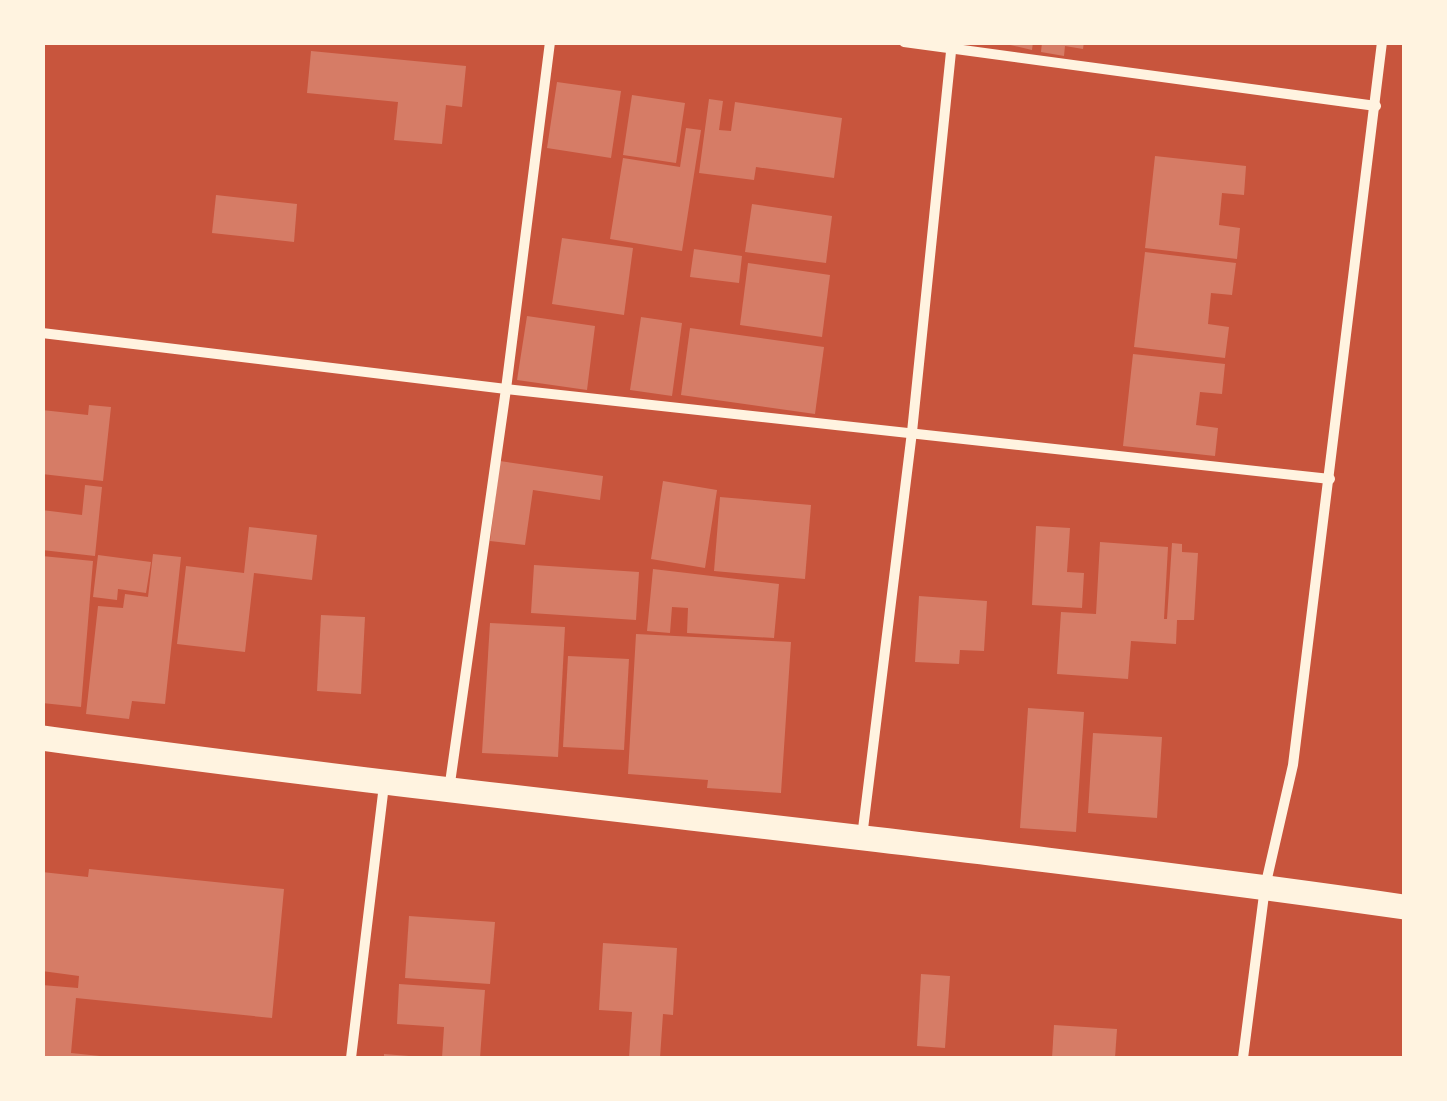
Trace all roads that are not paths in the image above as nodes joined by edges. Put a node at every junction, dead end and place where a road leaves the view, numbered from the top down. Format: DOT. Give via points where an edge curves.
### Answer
graph roads {
  1 [pos="550,42"];
  2 [pos="904,42"];
  3 [pos="1382,42"];
  4 [pos="951,45"];
  5 [pos="1376,106"];
  6 [pos="42,333"];
  7 [pos="506,390"];
  8 [pos="912,432"];
  9 [pos="1330,479"];
  10 [pos="42,738"];
  11 [pos="384,784"];
  12 [pos="448,791"];
  13 [pos="862,838"];
  14 [pos="1265,887"];
  15 [pos="1404,907"];
  16 [pos="351,1058"];
  17 [pos="1243,1058"];
  1 -- 7 [label="street"];
  2 -- 4 [label="street"];
  3 -- 5 [label="street"];
  4 -- 5 [label="street"];
  4 -- 8 [label="street"];
  5 -- 9 [label="street"];
  6 -- 7 [label="street"];
  7 -- 8 [label="street"];
  7 -- 12 [label="street"];
  8 -- 9 [label="street"];
  8 -- 13 [label="street"];
  9 -- 14 [label="street" via="1293,766"];
  10 -- 11 [label="main road"];
  11 -- 12 [label="main road"];
  11 -- 16 [label="street"];
  12 -- 13 [label="main road"];
  13 -- 14 [label="main road"];
  14 -- 15 [label="main road"];
  14 -- 17 [label="street"];
}
